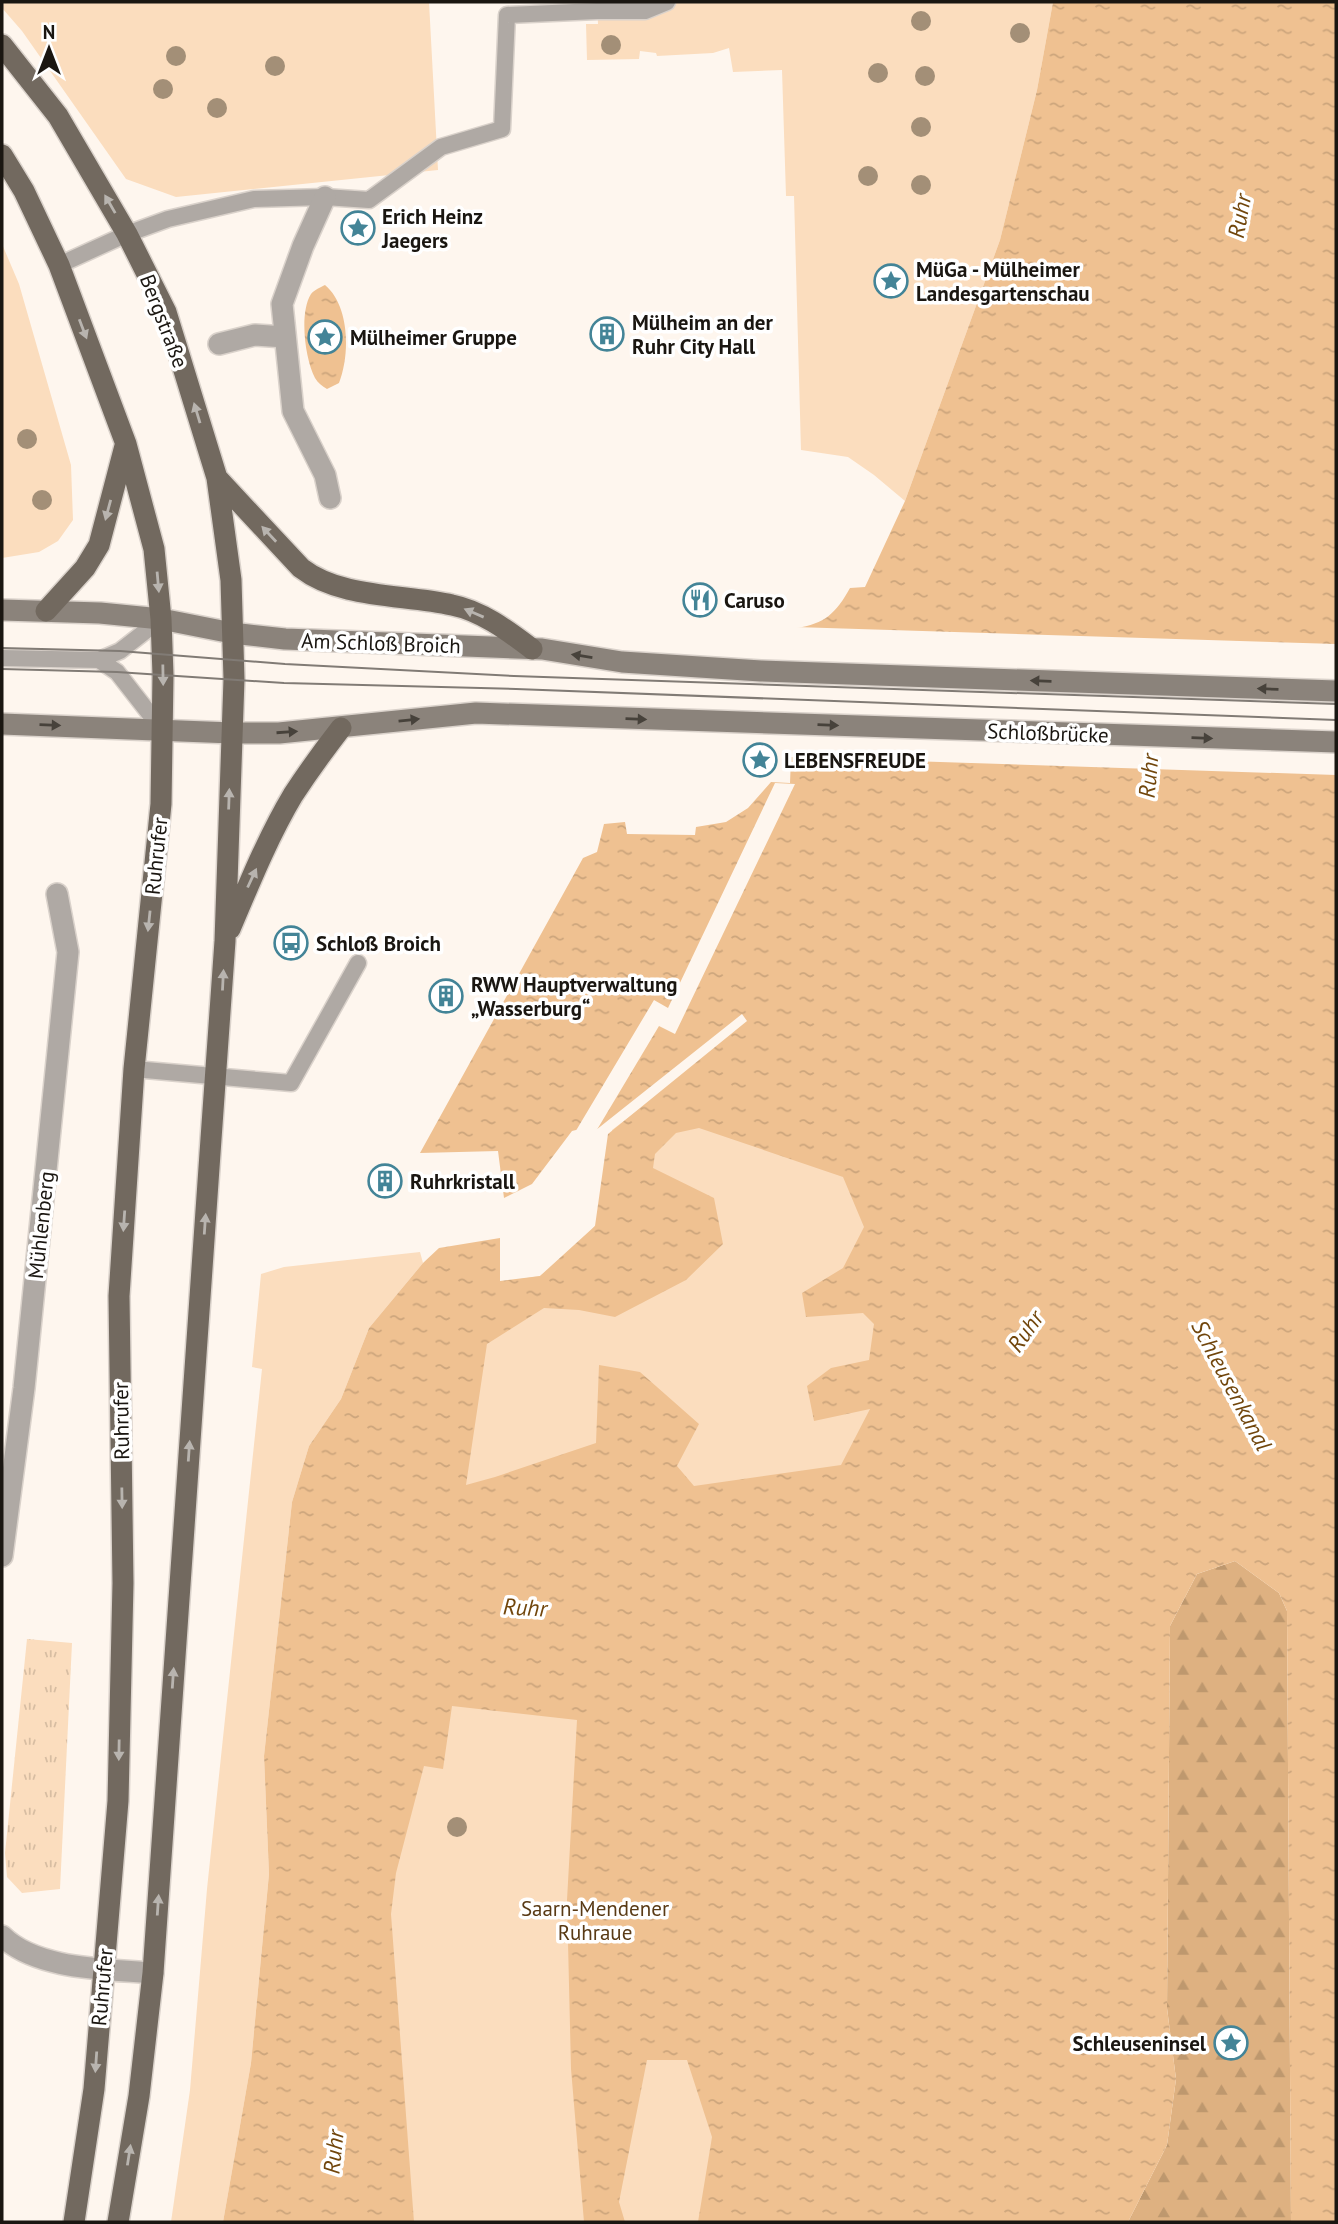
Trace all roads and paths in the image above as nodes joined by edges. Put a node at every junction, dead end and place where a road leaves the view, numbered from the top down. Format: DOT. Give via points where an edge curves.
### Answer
graph roads {
  1 [pos="667,2"];
  2 [pos="2,45"];
  3 [pos="2,155"];
  4 [pos="325,197"];
  5 [pos="127,234"];
  6 [pos="59,265"];
  7 [pos="285,338"];
  8 [pos="219,344"];
  9 [pos="126,444"];
  10 [pos="218,478"];
  11 [pos="330,498"];
  12 [pos="2,610"];
  13 [pos="46,611"];
  14 [pos="161,620"];
  15 [pos="232,633"];
  16 [pos="537,649"];
  17 [pos="2,658"];
  18 [pos="99,660"];
  19 [pos="1336,691"];
  20 [pos="2,724"];
  21 [pos="341,728"];
  22 [pos="163,731"];
  23 [pos="232,733"];
  24 [pos="1336,742"];
  25 [pos="57,894"];
  26 [pos="225,941"];
  27 [pos="358,962"];
  28 [pos="134,1069"];
  29 [pos="216,1076"];
  30 [pos="2,1556"];
  31 [pos="2,1936"];
  32 [pos="103,1969"];
  33 [pos="153,1973"];
  34 [pos="74,2222"];
  35 [pos="118,2222"];
  1 -- 4 [label="lane" via="645,10 507,15 502,129 441,147 369,200"];
  5 -- 2 [label="main road, Bergstraße, one-way" via="58,116"];
  3 -- 6 [label="main road"];
  4 -- 5 [label="lane" via="254,199 168,219"];
  4 -- 7 [label="street" via="282,304"];
  5 -- 6 [label="lane"];
  10 -- 5 [label="main road, Bergstraße, one-way" via="166,312"];
  6 -- 9 [label="main road, one-way"];
  7 -- 8 [label="street" via="255,335"];
  7 -- 11 [label="street" via="293,411 325,475"];
  9 -- 13 [label="main road, one-way" via="99,545"];
  9 -- 14 [label="main road, one-way" via="155,549"];
  10 -- 15 [label="main road, Bergstraße" via="231,580"];
  16 -- 10 [label="main road, one-way" via="498,624 454,605 316,580"];
  12 -- 13 [label="main road, Am Schloß Broich"];
  13 -- 14 [label="main road, Am Schloß Broich"];
  14 -- 15 [label="main road, Am Schloß Broich"];
  14 -- 18 [label="lane" via="120,651"];
  14 -- 22 [label="main road, Ruhrufer, one-way"];
  15 -- 16 [label="main road, Am Schloß Broich"];
  15 -- 23 [label="main road"];
  19 -- 16 [label="main road, Am Schloß Broich, one-way" via="761,671 622,662"];
  17 -- 18 [label="lane"];
  18 -- 22 [label="lane" via="117,672"];
  20 -- 22 [label="main road, one-way"];
  23 -- 21 [label="main road, one-way"];
  21 -- 24 [label="main road, Schloßbrücke, one-way" via="476,713"];
  26 -- 21 [label="main road, one-way" via="292,798"];
  22 -- 23 [label="main road"];
  22 -- 28 [label="main road, Ruhrufer, one-way" via="161,804"];
  26 -- 23 [label="main road, one-way"];
  25 -- 30 [label="street, Mühlenberg" via="68,952 24,1388"];
  29 -- 26 [label="main road, one-way"];
  27 -- 29 [label="lane" via="291,1083"];
  28 -- 29 [label="lane"];
  28 -- 32 [label="main road, Ruhrufer, one-way" via="119,1296 123,1583 118,1801"];
  33 -- 29 [label="main road, one-way"];
  31 -- 32 [label="street" via="22,1951 50,1962"];
  32 -- 33 [label="street"];
  32 -- 34 [label="main road, Ruhrufer, one-way" via="94,2089"];
  35 -- 33 [label="main road, one-way"];
}
